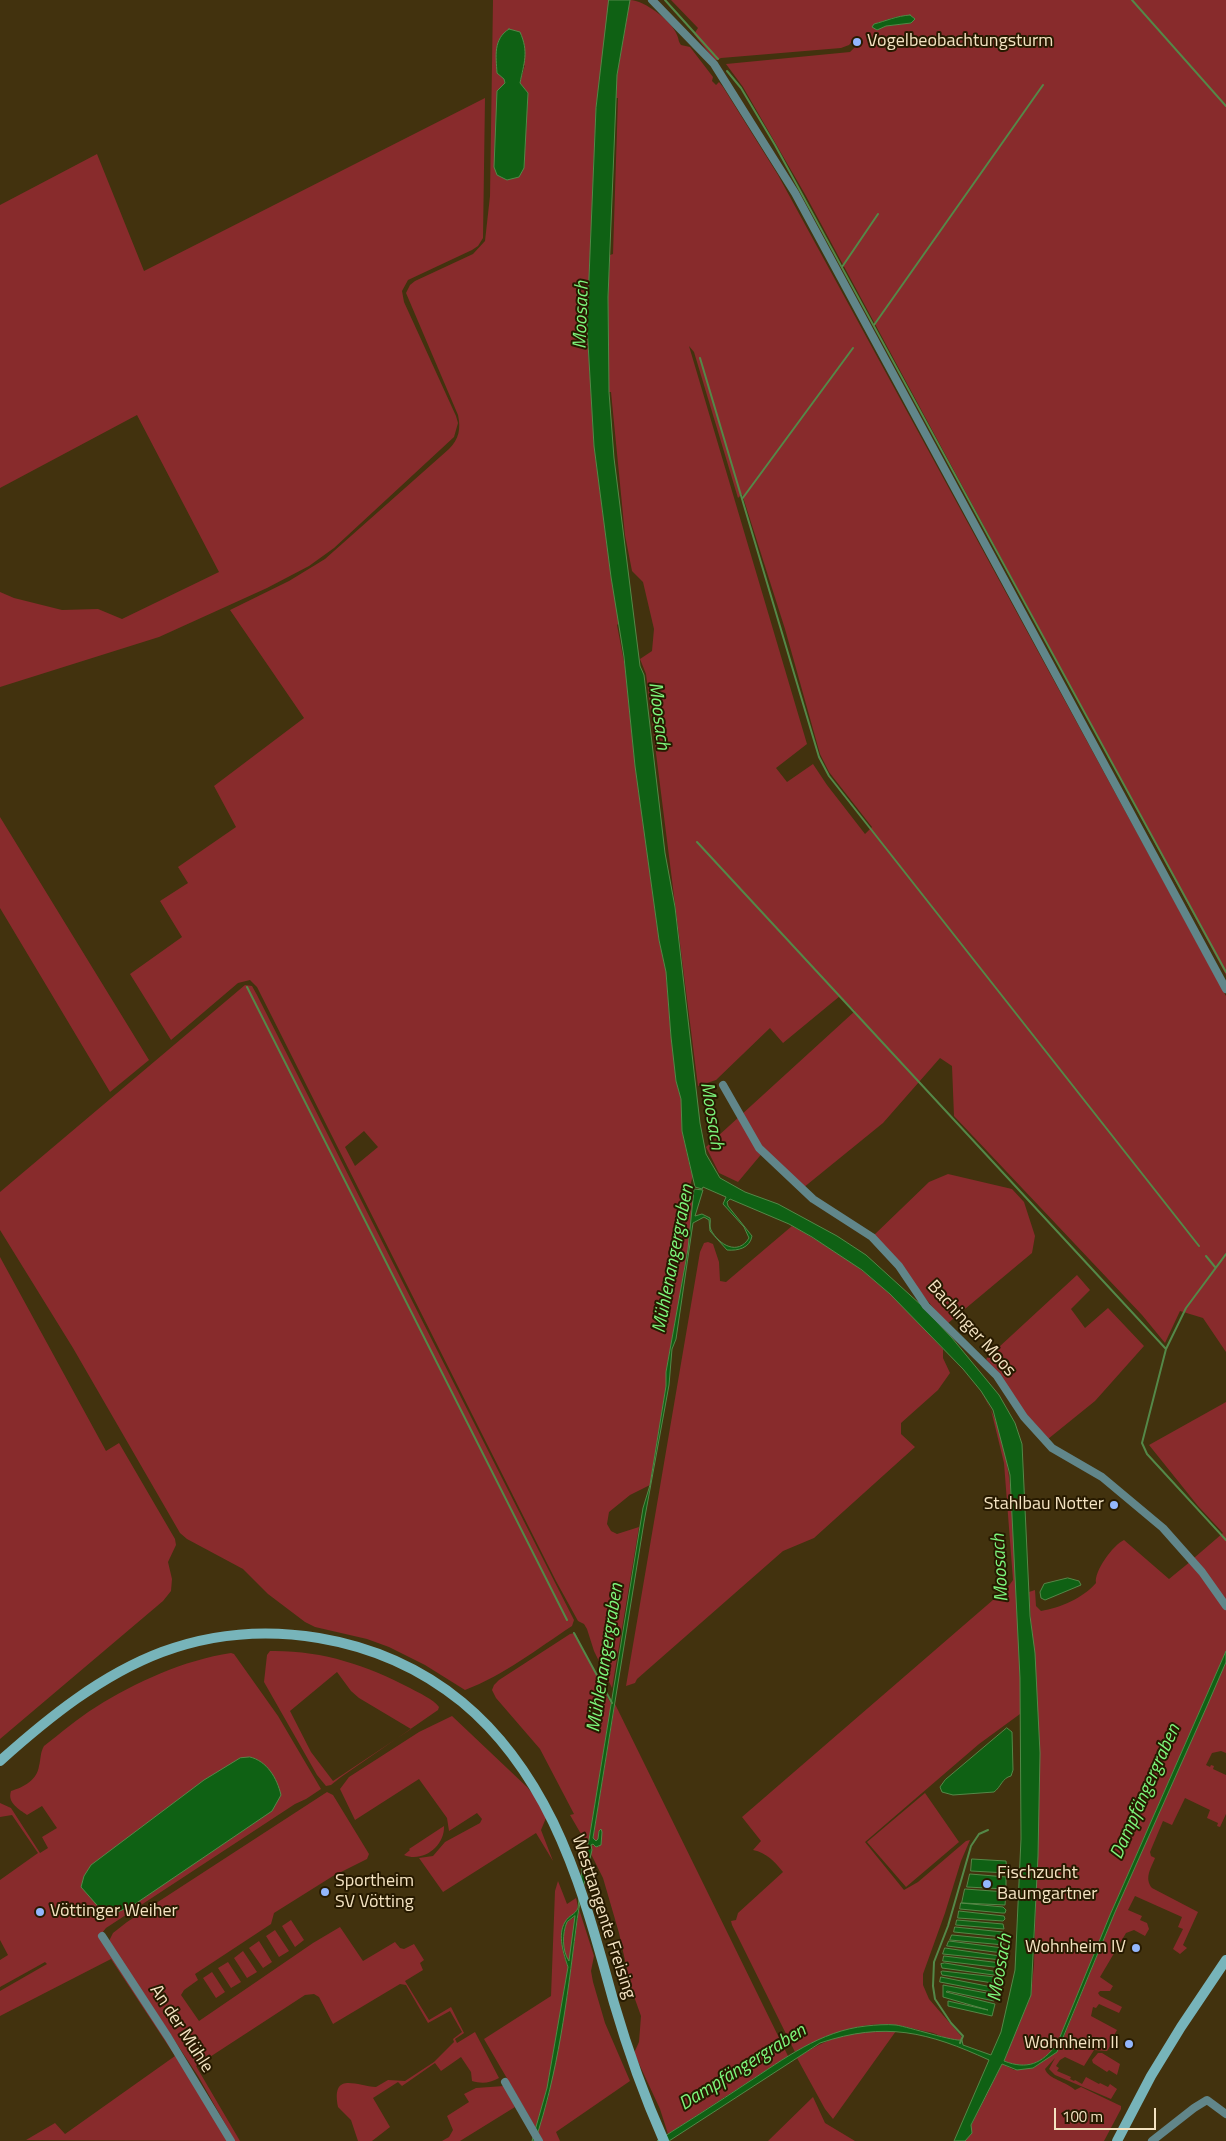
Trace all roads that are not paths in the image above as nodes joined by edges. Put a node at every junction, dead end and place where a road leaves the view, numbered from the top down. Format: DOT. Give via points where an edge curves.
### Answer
graph roads {
  1 [pos="652,0"];
  2 [pos="1226,990"];
  3 [pos="723,1085"];
  4 [pos="1226,1606"];
  5 [pos="0,1761"];
  6 [pos="102,1936"];
  7 [pos="1226,1960"];
  8 [pos="505,2082"];
  9 [pos="1226,2114"];
  10 [pos="662,2136"];
  11 [pos="232,2141"];
  12 [pos="539,2141"];
  13 [pos="1117,2141"];
  14 [pos="1152,2141"];
  1 -- 2 [label="street" via="714,64 795,193"];
  3 -- 4 [label="street, Bachinger Moos" via="759,1148 813,1199 872,1237 899,1266 926,1306 997,1376 1024,1417 1052,1448 1102,1477 1163,1528 1192,1559"];
  5 -- 10 [label="main road, Westtangente Freising" via="85,1693 123,1670 186,1645 222,1637 302,1635 378,1654 419,1673 460,1701 487,1726 511,1753 554,1824 577,1880 630,2055"];
  6 -- 11 [label="street, An der Mühle"];
  7 -- 13 [label="main road" via="1151,2076"];
  8 -- 12 [label="street"];
  9 -- 14 [label="street" via="1207,2100"];
}
